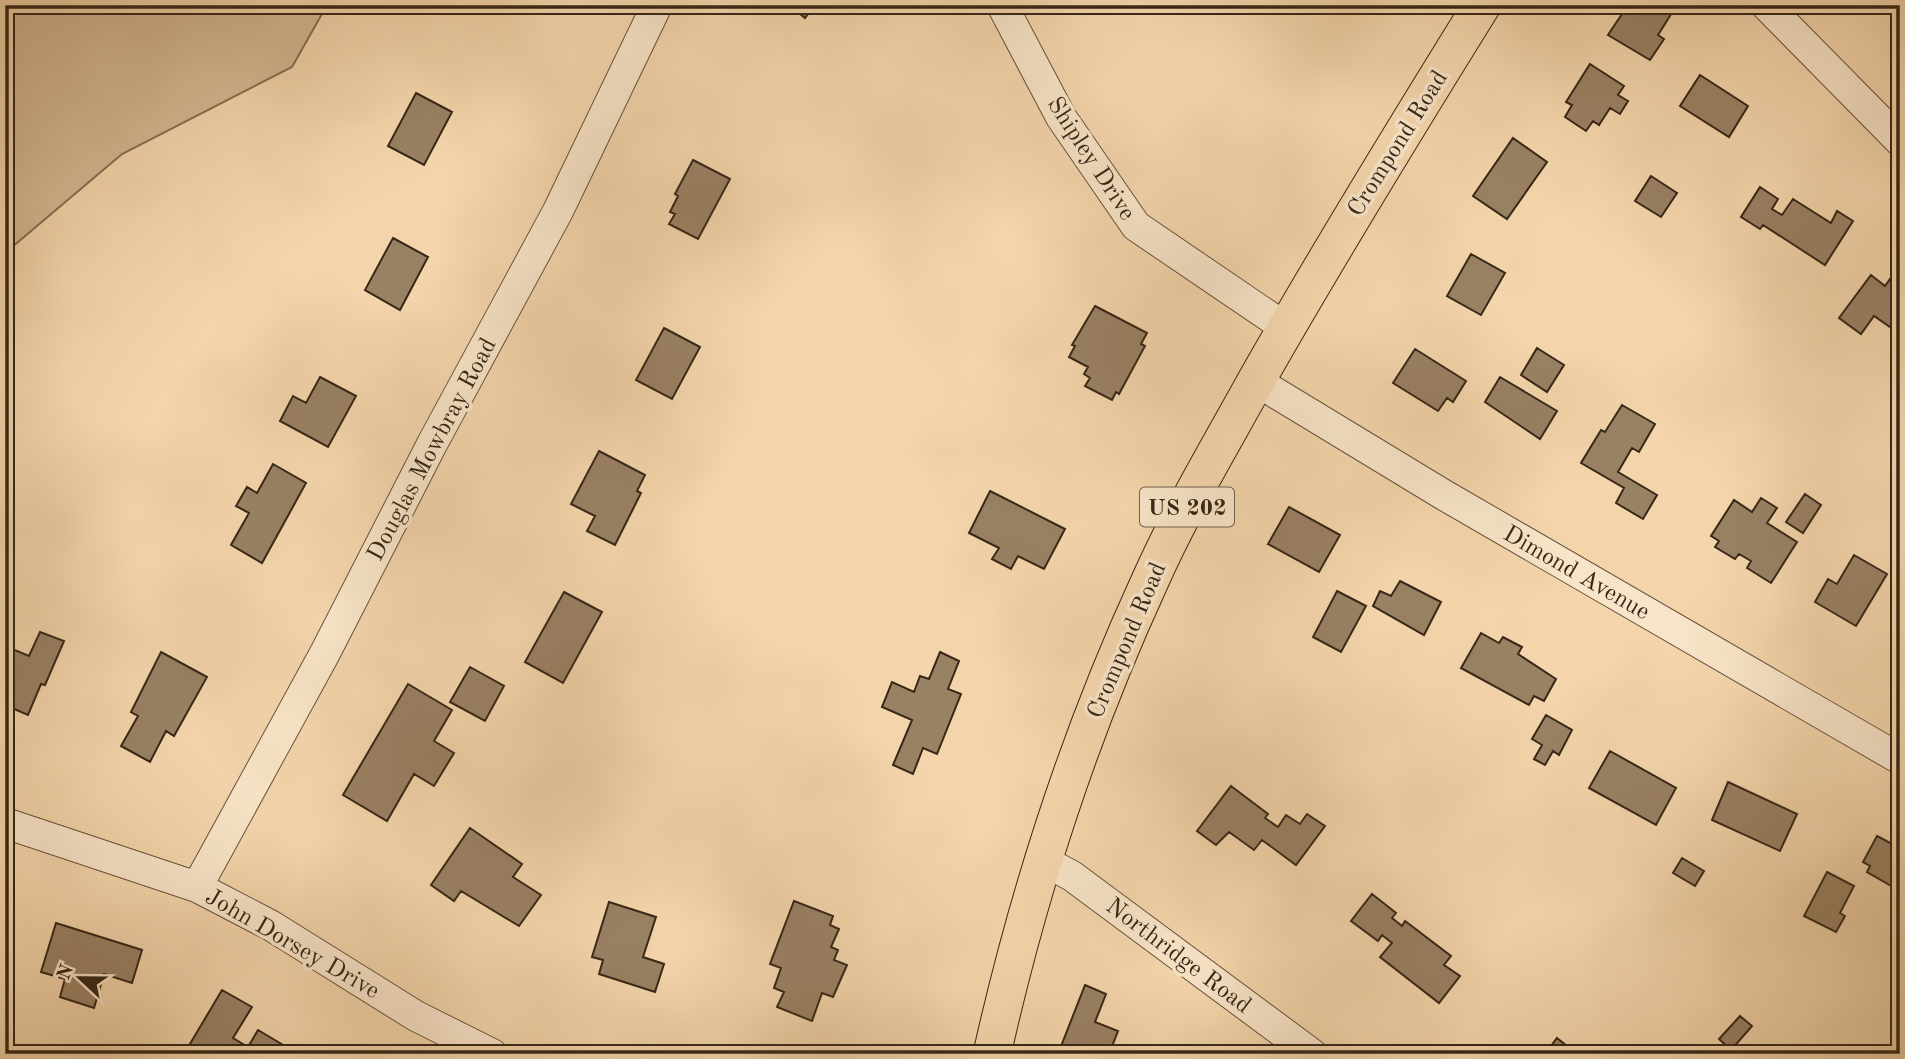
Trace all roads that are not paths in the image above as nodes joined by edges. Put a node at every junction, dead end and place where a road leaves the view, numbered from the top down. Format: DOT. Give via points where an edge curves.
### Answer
graph roads {
  1 [pos="657,5"];
  2 [pos="1002,5"];
  3 [pos="1482,5"];
  4 [pos="1766,5"];
  5 [pos="1900,141"];
  6 [pos="1286,328"];
  7 [pos="1256,381"];
  8 [pos="1900,759"];
  9 [pos="5,823"];
  10 [pos="1044,861"];
  11 [pos="197,887"];
  12 [pos="492,1054"];
  13 [pos="992,1054"];
  14 [pos="1312,1054"];
  1 -- 11 [label="street, Douglas Mowbray Road" via="558,211"];
  2 -- 6 [label="street, Shipley Drive" via="1061,117 1136,226"];
  3 -- 6 [label="main road, Crompond Road / US 202"];
  4 -- 5 [label="street"];
  6 -- 7 [label="main road, Crompond Road / US 202"];
  7 -- 8 [label="street, Dimond Avenue"];
  7 -- 10 [label="main road, Crompond Road / US 202" via="1150,579 1093,718"];
  9 -- 11 [label="street, John Dorsey Drive"];
  10 -- 13 [label="main road, Crompond Road / US 202"];
  10 -- 14 [label="street, Northridge Road" via="1072,876"];
  11 -- 12 [label="street, John Dorsey Drive" via="270,925 416,1016"];
}
